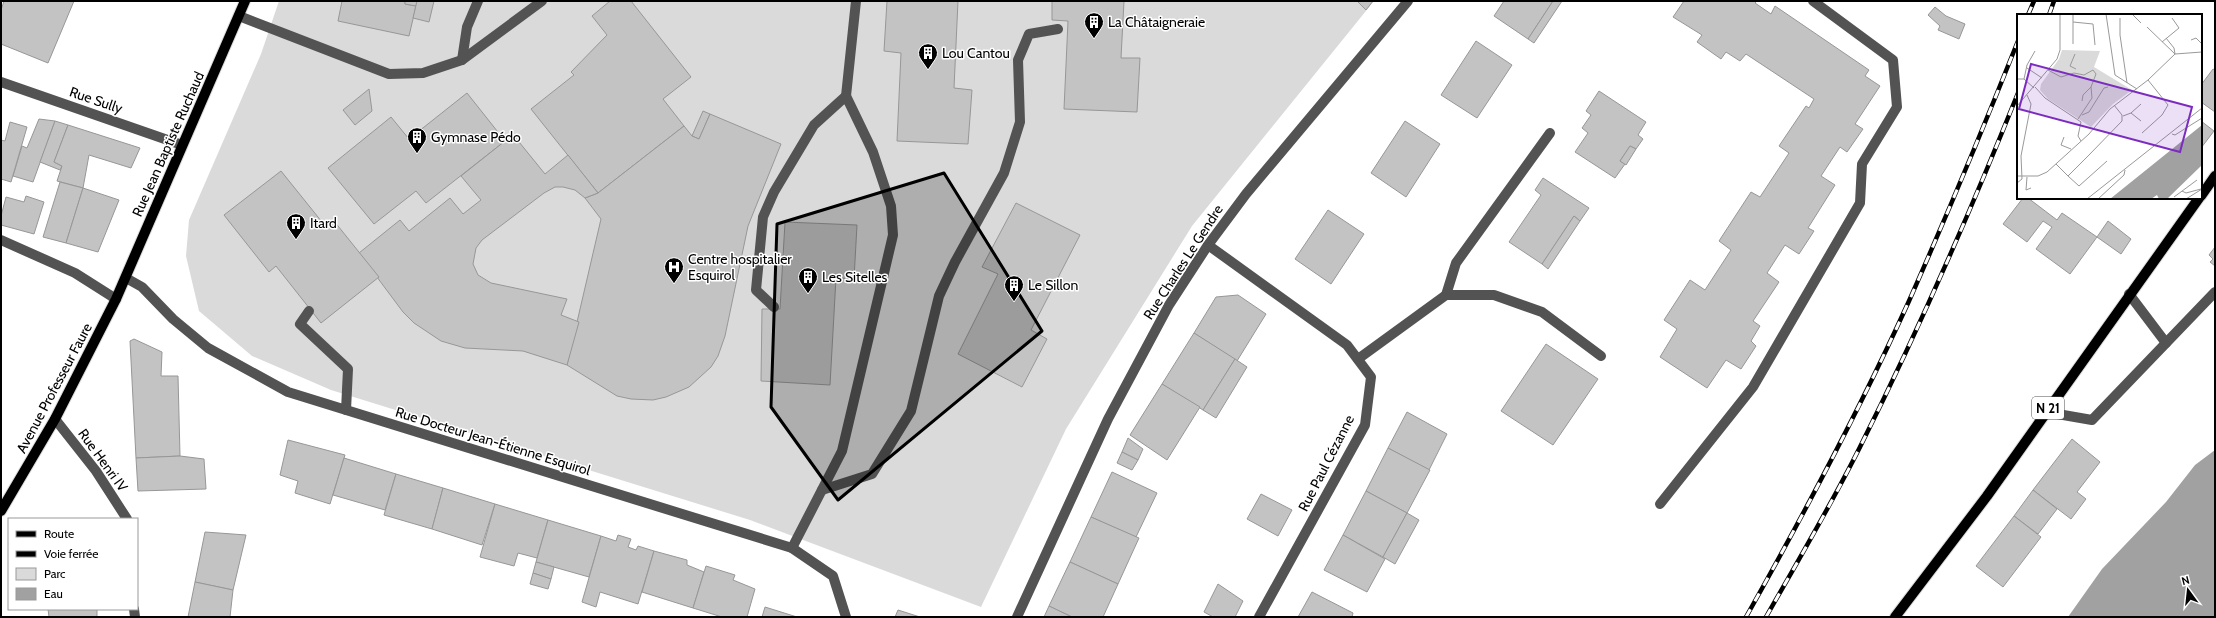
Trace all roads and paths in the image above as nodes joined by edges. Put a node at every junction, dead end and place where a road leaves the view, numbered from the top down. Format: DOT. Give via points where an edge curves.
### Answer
graph roads {
  1 [pos="246,1"];
  2 [pos="478,1"];
  3 [pos="542,1"];
  4 [pos="856,1"];
  5 [pos="1408,1"];
  6 [pos="1814,1"];
  7 [pos="239,16"];
  8 [pos="1058,29"];
  9 [pos="462,60"];
  10 [pos="1,82"];
  11 [pos="846,96"];
  12 [pos="1550,133"];
  13 [pos="182,145"];
  14 [pos="2215,176"];
  15 [pos="2202,194"];
  16 [pos="2199,199"];
  17 [pos="1,240"];
  18 [pos="1208,245"];
  19 [pos="126,278"];
  20 [pos="2215,292"];
  21 [pos="2129,294"];
  22 [pos="1446,295"];
  23 [pos="116,298"];
  24 [pos="774,307"];
  25 [pos="309,311"];
  26 [pos="2166,344"];
  27 [pos="1601,356"];
  28 [pos="1358,359"];
  29 [pos="346,410"];
  30 [pos="2046,412"];
  31 [pos="55,419"];
  32 [pos="822,490"];
  33 [pos="1660,504"];
  34 [pos="1,511"];
  35 [pos="126,518"];
  36 [pos="792,548"];
  37 [pos="846,617"];
  38 [pos="1017,617"];
  39 [pos="1259,617"];
  40 [pos="1895,617"];
  1 -- 7 [label="main road, Rue Jean Baptiste Ruchaud"];
  2 -- 9 [label="street" via="467,27"];
  3 -- 9 [label="street"];
  4 -- 11 [label="street"];
  5 -- 18 [label="street, Rue Charles Le Gendre" via="1246,194"];
  6 -- 33 [label="street" via="1893,60 1897,107 1862,164 1860,203 1753,387"];
  7 -- 9 [label="street" via="389,74 423,73"];
  7 -- 13 [label="main road, Rue Jean Baptiste Ruchaud"];
  8 -- 32 [label="street" via="1029,34 1018,60 1020,122 1007,166 939,296 911,411 872,474"];
  10 -- 13 [label="street, Rue Sully"];
  11 -- 24 [label="street" via="814,125 774,192 763,217 756,290"];
  11 -- 32 [label="street" via="873,152 891,206 893,235 842,450"];
  12 -- 22 [label="street" via="1456,263"];
  13 -- 19 [label="main road, Rue Jean Baptiste Ruchaud"];
  14 -- 15 [label="main road, N 21"];
  16 -- 21 [label="main road, N 21"];
  17 -- 23 [label="street" via="75,273"];
  18 -- 28 [label="street, Rue Paul Cézanne" via="1347,345"];
  18 -- 38 [label="street, Rue Charles Le Gendre" via="1169,305 1108,418"];
  19 -- 23 [label="main road, Rue Jean Baptiste Ruchaud"];
  19 -- 29 [label="street, Rue Docteur Jean-Étienne Esquirol" via="142,287 173,319 208,348 288,392"];
  20 -- 26 [label="street"];
  21 -- 26 [label="street"];
  21 -- 30 [label="main road, N 21"];
  22 -- 27 [label="street" via="1494,295 1542,312"];
  22 -- 28 [label="street"];
  23 -- 31 [label="main road, Avenue Professeur Faure"];
  25 -- 29 [label="street" via="300,324 348,369"];
  26 -- 30 [label="street" via="2092,420"];
  28 -- 39 [label="street, Rue Paul Cézanne" via="1371,377 1365,425"];
  29 -- 36 [label="street, Rue Docteur Jean-Étienne Esquirol"];
  30 -- 40 [label="main road, N 21" via="1987,496"];
  31 -- 34 [label="main road, Avenue Professeur Faure"];
  31 -- 35 [label="street, Rue Henri IV" via="96,471"];
  32 -- 36 [label="street"];
  36 -- 37 [label="street, Rue Docteur Jean-Étienne Esquirol" via="833,576"];
}
